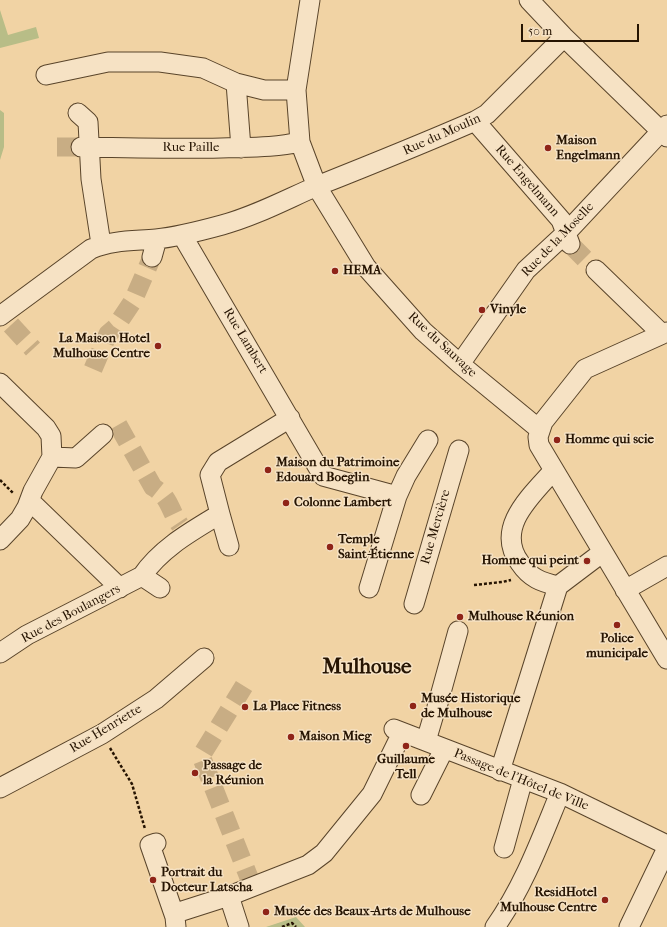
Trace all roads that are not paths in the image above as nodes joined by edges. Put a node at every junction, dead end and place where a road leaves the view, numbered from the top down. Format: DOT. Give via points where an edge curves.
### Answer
graph roads {
  1 [pos="310,0"];
  2 [pos="529,0"];
  3 [pos="564,37"];
  4 [pos="46,75"];
  5 [pos="236,83"];
  6 [pos="296,90"];
  7 [pos="78,113"];
  8 [pos="474,122"];
  9 [pos="665,131"];
  10 [pos="300,142"];
  11 [pos="85,147"];
  12 [pos="240,148"];
  13 [pos="317,187"];
  14 [pos="182,235"];
  15 [pos="157,239"];
  16 [pos="569,239"];
  17 [pos="101,244"];
  18 [pos="152,257"];
  19 [pos="596,270"];
  20 [pos="4,319"];
  21 [pos="664,333"];
  22 [pos="460,364"];
  23 [pos="0,383"];
  24 [pos="290,418"];
  25 [pos="540,429"];
  26 [pos="103,434"];
  27 [pos="428,440"];
  28 [pos="459,450"];
  29 [pos="52,457"];
  30 [pos="554,470"];
  31 [pos="397,496"];
  32 [pos="30,501"];
  33 [pos="220,514"];
  34 [pos="0,540"];
  35 [pos="229,546"];
  36 [pos="603,552"];
  37 [pos="667,566"];
  38 [pos="142,576"];
  39 [pos="558,586"];
  40 [pos="120,588"];
  41 [pos="160,588"];
  42 [pos="369,588"];
  43 [pos="625,590"];
  44 [pos="414,604"];
  45 [pos="458,631"];
  46 [pos="0,653"];
  47 [pos="204,658"];
  48 [pos="667,659"];
  49 [pos="426,742"];
  50 [pos="444,749"];
  51 [pos="500,770"];
  52 [pos="523,779"];
  53 [pos="0,788"];
  54 [pos="560,793"];
  55 [pos="421,795"];
  56 [pos="153,844"];
  57 [pos="667,847"];
  58 [pos="504,848"];
  59 [pos="229,896"];
  60 [pos="176,922"];
  61 [pos="239,927"];
  62 [pos="495,927"];
  63 [pos="629,927"];
  1 -- 6 [label="street, Rue du Sauvage"];
  2 -- 3 [label="street"];
  3 -- 8 [label="street, Rue du Moulin" via="487,114"];
  3 -- 9 [label="street"];
  4 -- 5 [label="street" via="108,62 160,62 203,68"];
  5 -- 6 [label="street" via="264,90"];
  5 -- 12 [label="street"];
  6 -- 10 [label="street, Rue du Sauvage"];
  7 -- 11 [label="street" via="88,122"];
  8 -- 13 [label="street, Rue du Moulin"];
  8 -- 16 [label="street, Rue Engelmann" via="561,220"];
  9 -- 16 [label="street, Rue de la Moselle"];
  10 -- 12 [label="street, Rue Paille" via="278,147"];
  10 -- 13 [label="street, Rue du Sauvage"];
  11 -- 12 [label="street, Rue Paille"];
  11 -- 17 [label="street"];
  13 -- 14 [label="street, Rue du Moulin" via="249,217"];
  13 -- 22 [label="street, Rue du Sauvage" via="366,267 423,331"];
  14 -- 15 [label="street, Rue du Moulin"];
  14 -- 24 [label="street, Rue Lambert"];
  15 -- 17 [label="street, Rue du Moulin"];
  15 -- 18 [label="street"];
  16 -- 22 [label="street, Rue de la Moselle" via="526,270"];
  17 -- 20 [label="street" via="91,249"];
  19 -- 21 [label="street"];
  21 -- 25 [label="street" via="585,369"];
  22 -- 25 [label="street, Rue du Sauvage"];
  23 -- 29 [label="street" via="46,428 51,436"];
  24 -- 31 [label="street, Rue Lambert" via="323,476"];
  24 -- 33 [label="street" via="218,462 210,475"];
  25 -- 30 [label="street" via="539,445"];
  26 -- 29 [label="street" via="76,458"];
  27 -- 31 [label="street"];
  28 -- 44 [label="street, Rue Mercière"];
  29 -- 32 [label="street" via="32,491"];
  30 -- 36 [label="street"];
  30 -- 39 [label="street" via="516,516 510,530 514,555 528,574 547,584"];
  31 -- 42 [label="street"];
  32 -- 34 [label="street" via="20,519"];
  32 -- 40 [label="street"];
  33 -- 35 [label="street"];
  33 -- 38 [label="street" via="183,530"];
  36 -- 39 [label="street"];
  36 -- 43 [label="street"];
  37 -- 43 [label="street"];
  38 -- 40 [label="street, Rue des Boulangers"];
  38 -- 41 [label="street"];
  39 -- 51 [label="street"];
  40 -- 46 [label="street, Rue des Boulangers" via="27,635"];
  43 -- 48 [label="street"];
  45 -- 49 [label="street"];
  47 -- 53 [label="street, Rue Henriette" via="156,698 102,734"];
  49 -- 50 [label="street, Passage de l'Hôtel de Ville"];
  49 -- 59 [label="street, Passage de l'Hôtel de Ville" via="398,731 372,794 324,853 308,865 252,884"];
  50 -- 51 [label="street, Passage de l'Hôtel de Ville"];
  50 -- 55 [label="street"];
  51 -- 52 [label="street, Passage de l'Hôtel de Ville"];
  52 -- 54 [label="street, Passage de l'Hôtel de Ville"];
  52 -- 58 [label="street"];
  54 -- 57 [label="street, Passage de l'Hôtel de Ville"];
  54 -- 62 [label="street" via="527,872"];
  56 -- 60 [label="street"];
  57 -- 63 [label="street"];
  59 -- 60 [label="street" via="179,912"];
  59 -- 61 [label="street"];
}
